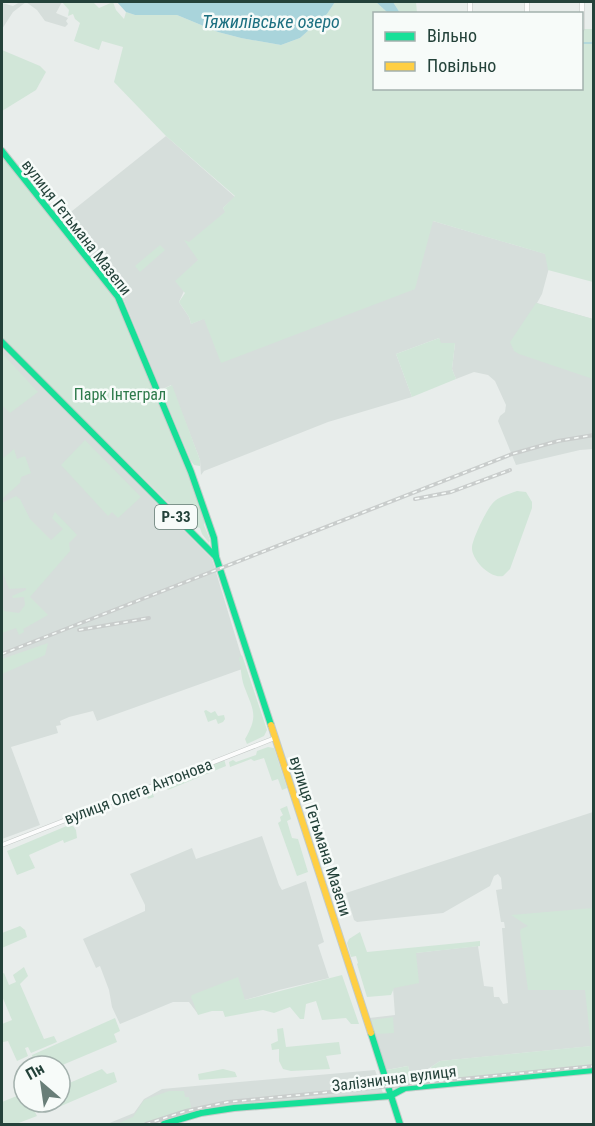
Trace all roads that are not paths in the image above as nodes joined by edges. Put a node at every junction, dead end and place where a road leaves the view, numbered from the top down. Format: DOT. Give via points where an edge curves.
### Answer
graph roads {
  1 [pos="2,151"];
  2 [pos="2,342"];
  3 [pos="216,557"];
  4 [pos="275,738"];
  5 [pos="2,845"];
  6 [pos="594,1070"];
  7 [pos="390,1096"];
  8 [pos="164,1125"];
  9 [pos="400,1125"];
  1 -- 3 [label="main road, вулиця Гетьмана Мазепи" via="118,297 191,472 214,538"];
  2 -- 3 [label="main road, вулиця Гетьмана Мазепи / Р-33"];
  3 -- 4 [label="main road, вулиця Гетьмана Мазепи / Р-33"];
  4 -- 5 [label="street, вулиця Олега Антонова"];
  4 -- 7 [label="main road, вулиця Гетьмана Мазепи / Р-33"];
  6 -- 7 [label="main road, Залізнична вулиця" via="405,1088"];
  7 -- 8 [label="main road, Залізнична вулиця" via="234,1108"];
  7 -- 9 [label="main road, вулиця Гетьмана Мазепи / Р-33"];
}
